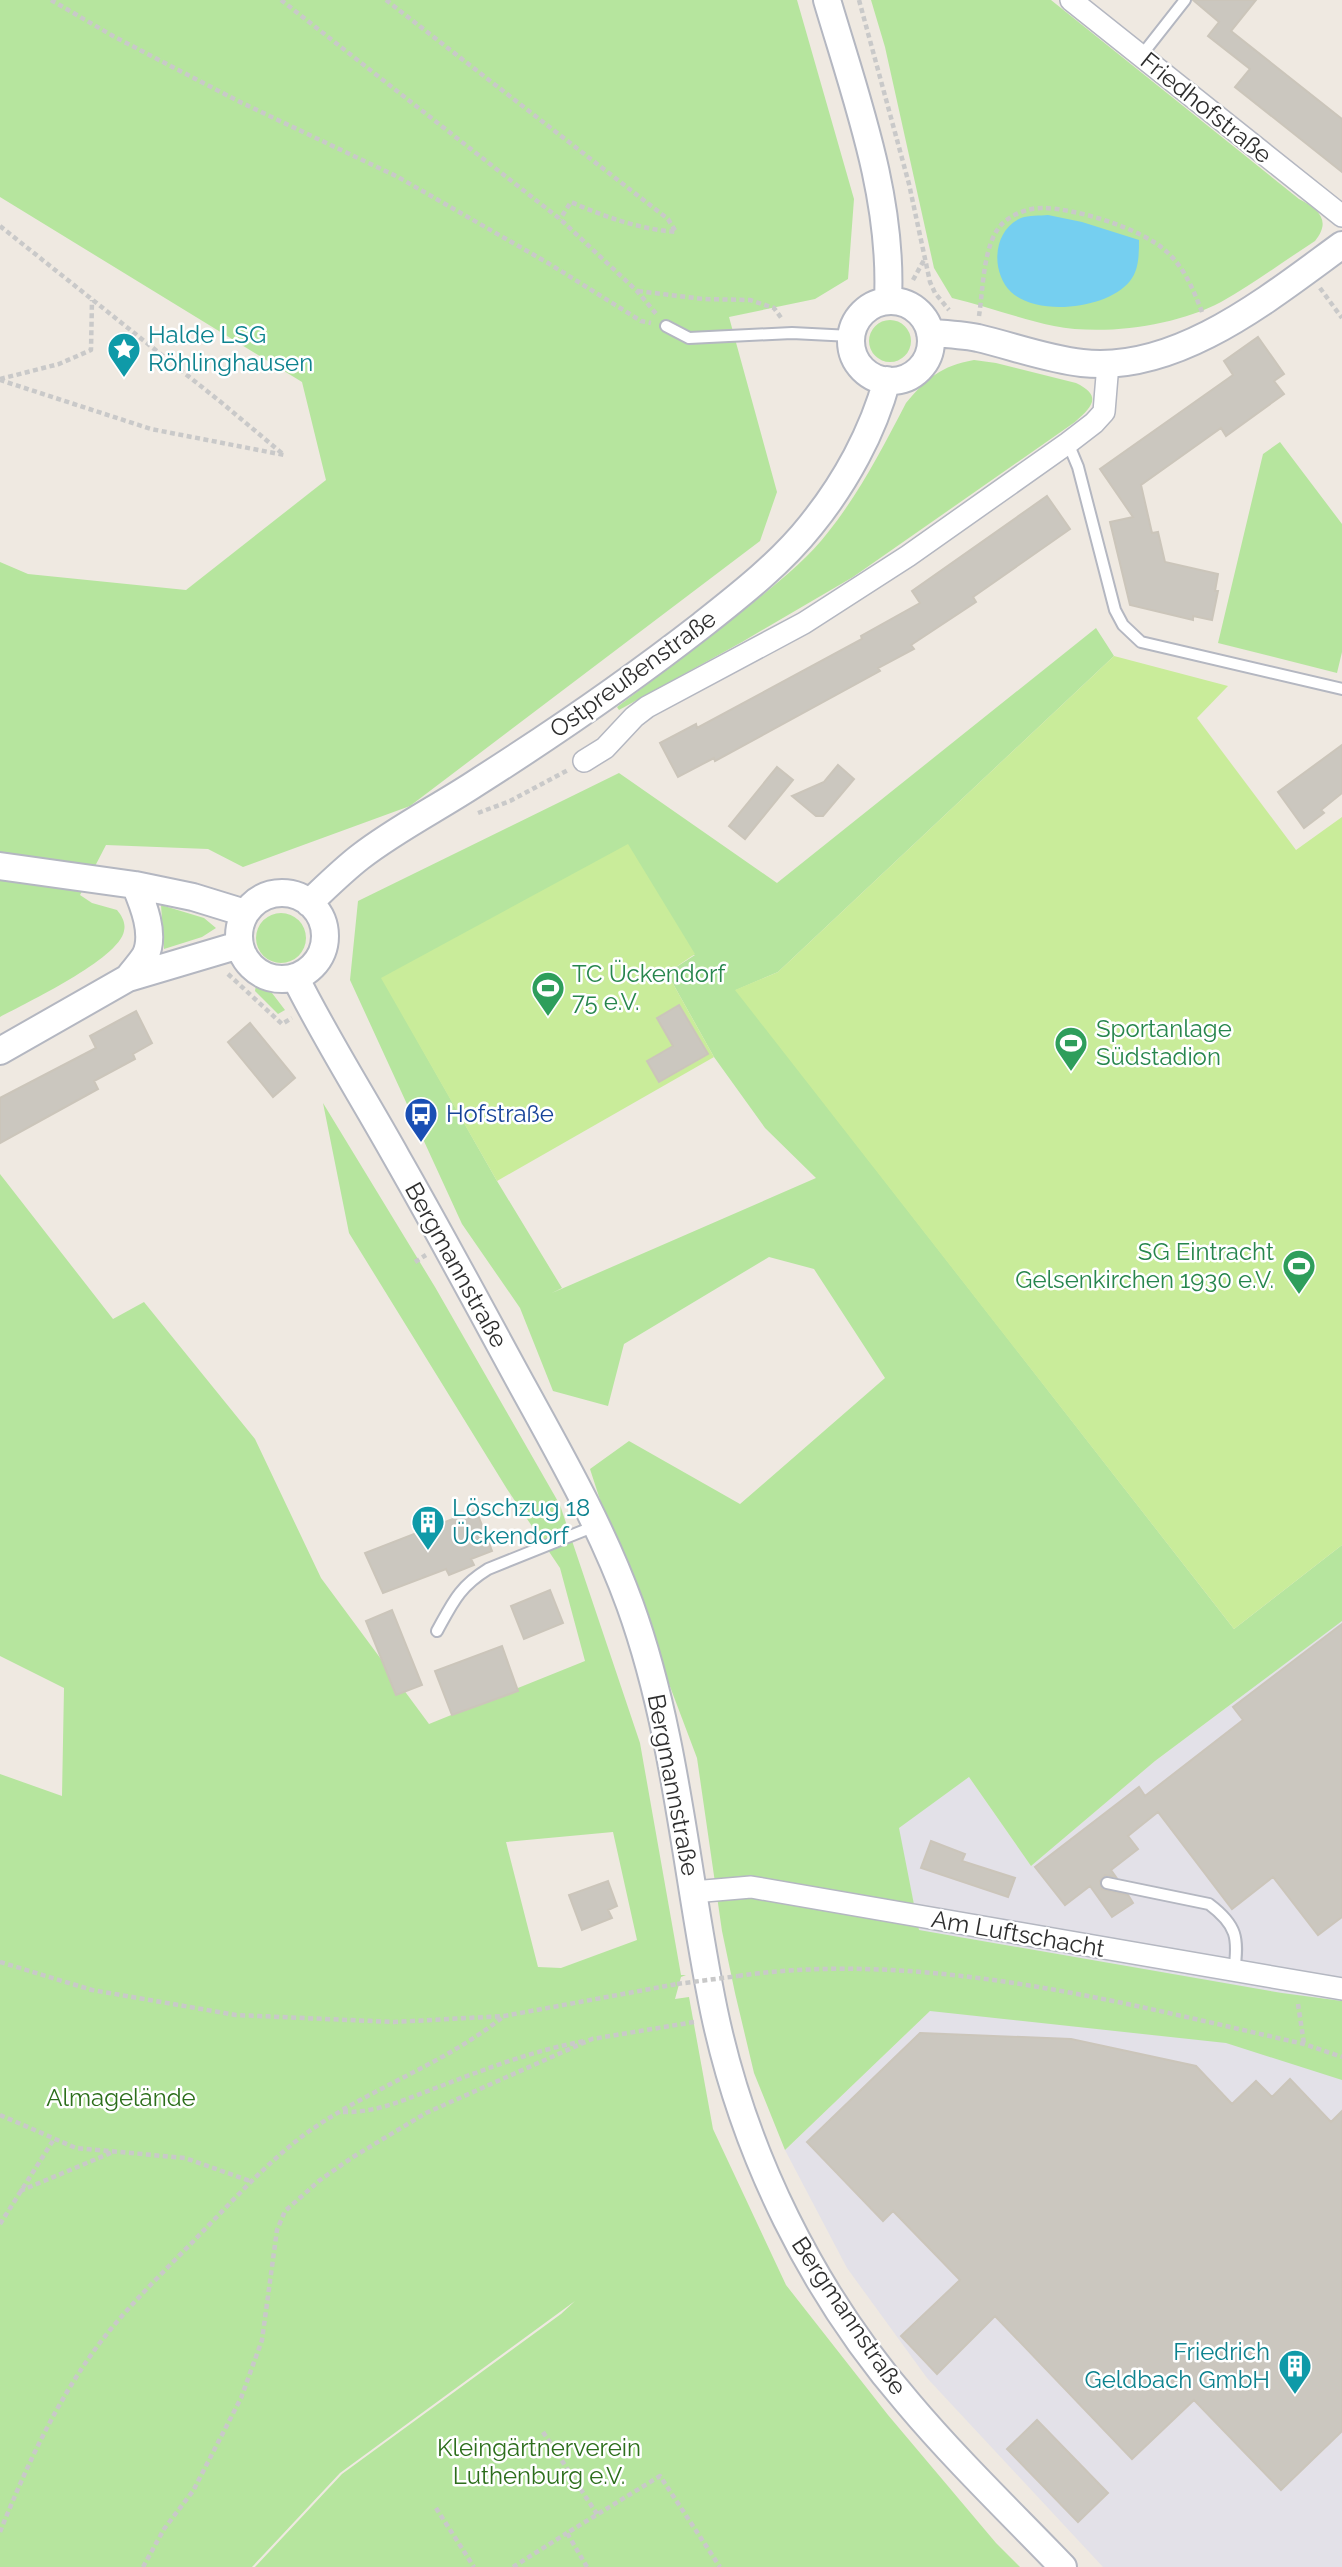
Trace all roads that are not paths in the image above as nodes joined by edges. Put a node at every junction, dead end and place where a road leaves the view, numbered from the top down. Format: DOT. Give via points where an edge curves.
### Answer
graph roads {
  1 [pos="827,0"];
  2 [pos="1071,0"];
  3 [pos="1185,0"];
  4 [pos="1141,56"];
  5 [pos="1342,216"];
  6 [pos="1342,245"];
  7 [pos="888,300"];
  8 [pos="666,326"];
  9 [pos="930,333"];
  10 [pos="851,336"];
  11 [pos="1108,364"];
  12 [pos="887,380"];
  13 [pos="1068,443"];
  14 [pos="1342,689"];
  15 [pos="584,761"];
  16 [pos="0,866"];
  17 [pos="135,885"];
  18 [pos="309,903"];
  19 [pos="245,913"];
  20 [pos="240,945"];
  21 [pos="295,977"];
  22 [pos="128,978"];
  23 [pos="0,1051"];
  24 [pos="597,1525"];
  25 [pos="437,1631"];
  26 [pos="1107,1883"];
  27 [pos="693,1892"];
  28 [pos="1234,1972"];
  29 [pos="1342,1989"];
  30 [pos="1063,2567"];
  1 -- 7 [label="street" via="862,112 880,193"];
  2 -- 4 [label="street, Friedhofstraße"];
  3 -- 4 [label="lane"];
  4 -- 5 [label="street, Friedhofstraße"];
  6 -- 11 [label="street" via="1272,296 1211,332 1156,357"];
  7 -- 9 [label="street" via="920,312"];
  7 -- 10 [label="street" via="863,312"];
  8 -- 10 [label="lane" via="689,338 792,333"];
  9 -- 11 [label="street" via="976,338 1081,363"];
  9 -- 12 [label="street" via="928,357 921,368 911,376"];
  10 -- 12 [label="street" via="856,360 864,370"];
  11 -- 13 [label="street, Ostpreußenstraße" via="1104,412"];
  12 -- 18 [label="street, Ostpreußenstraße" via="879,408 836,489 811,526 778,560 677,644 524,752 360,857"];
  13 -- 14 [label="lane" via="1115,610 1131,635 1141,642"];
  13 -- 15 [label="street, Ostpreußenstraße" via="843,598 647,707 605,748"];
  16 -- 17 [label="street"];
  17 -- 19 [label="street"];
  17 -- 22 [label="street" via="146,911 148,933 146,953"];
  18 -- 19 [label="street" via="282,893 255,902"];
  18 -- 21 [label="street" via="323,925 322,950 307,971"];
  19 -- 20 [label="street"];
  20 -- 21 [label="street" via="254,969 281,979"];
  20 -- 22 [label="street"];
  21 -- 24 [label="street, Bergmannstraße"];
  22 -- 23 [label="street"];
  24 -- 25 [label="lane" via="474,1578 457,1594"];
  24 -- 27 [label="street, Bergmannstraße" via="631,1607 664,1721"];
  26 -- 28 [label="lane" via="1209,1904 1237,1937"];
  27 -- 28 [label="street, Am Luftschacht" via="751,1887"];
  27 -- 30 [label="street, Bergmannstraße" via="715,2016 739,2103 800,2247 906,2402"];
  28 -- 29 [label="street, Am Luftschacht"];
}
